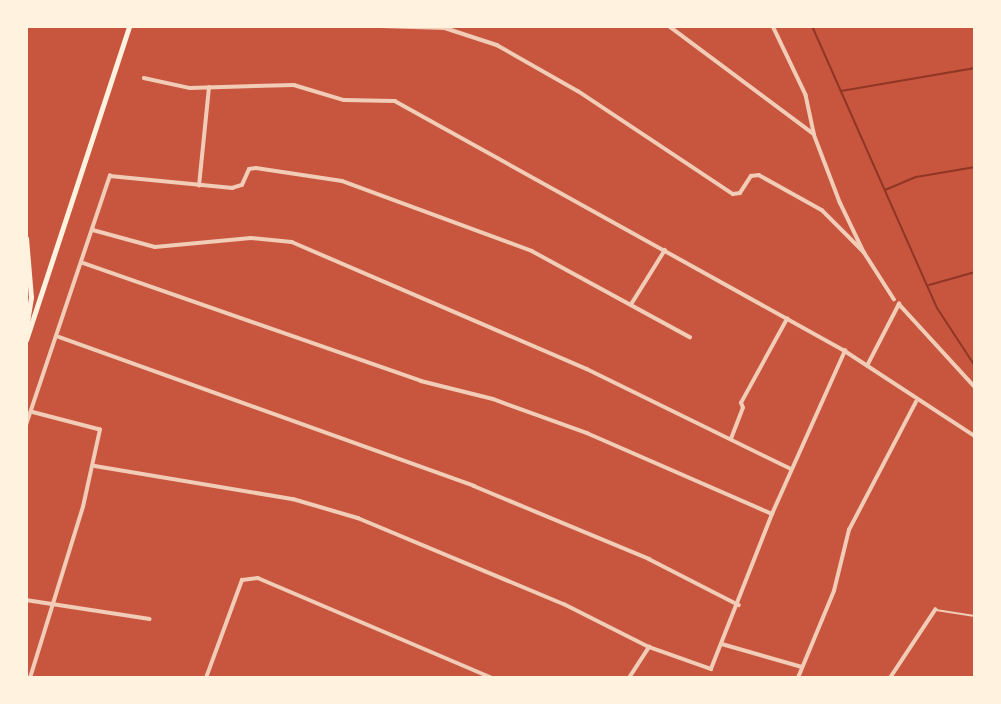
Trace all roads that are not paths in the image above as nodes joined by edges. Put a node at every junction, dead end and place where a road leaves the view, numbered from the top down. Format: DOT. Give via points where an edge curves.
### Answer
graph roads {
  1 [pos="129,26"];
  2 [pos="381,26"];
  3 [pos="669,26"];
  4 [pos="773,26"];
  5 [pos="422,27"];
  6 [pos="144,78"];
  7 [pos="209,88"];
  8 [pos="814,134"];
  9 [pos="199,186"];
  10 [pos="93,230"];
  11 [pos="26,238"];
  12 [pos="665,250"];
  13 [pos="864,252"];
  14 [pos="83,263"];
  15 [pos="894,299"];
  16 [pos="632,303"];
  17 [pos="787,319"];
  18 [pos="26,327"];
  19 [pos="59,337"];
  20 [pos="690,337"];
  21 [pos="26,340"];
  22 [pos="845,351"];
  23 [pos="867,366"];
  24 [pos="975,387"];
  25 [pos="916,402"];
  26 [pos="31,412"];
  27 [pos="26,425"];
  28 [pos="975,436"];
  29 [pos="731,440"];
  30 [pos="95,466"];
  31 [pos="792,469"];
  32 [pos="772,514"];
  33 [pos="26,600"];
  34 [pos="739,604"];
  35 [pos="53,607"];
  36 [pos="935,610"];
  37 [pos="975,616"];
  38 [pos="150,619"];
  39 [pos="722,644"];
  40 [pos="649,647"];
  41 [pos="802,667"];
  42 [pos="30,678"];
  43 [pos="206,678"];
  44 [pos="493,678"];
  45 [pos="629,678"];
  46 [pos="798,678"];
  47 [pos="890,678"];
  1 -- 21 [label="main road"];
  2 -- 5 [label="street"];
  3 -- 8 [label="street"];
  4 -- 8 [label="street" via="806,95"];
  5 -- 13 [label="street" via="446,28 497,45 578,91 733,194 740,192 751,176 759,175 822,210"];
  6 -- 7 [label="street"];
  7 -- 9 [label="street"];
  7 -- 12 [label="street" via="294,85 344,100 395,101"];
  8 -- 13 [label="street"];
  9 -- 10 [label="street" via="110,176"];
  9 -- 16 [label="street" via="237,187 249,169 256,167 342,181 532,251"];
  10 -- 14 [label="street"];
  10 -- 29 [label="street" via="155,247 251,238 292,242 587,369"];
  11 -- 18 [label="main road" via="31,297"];
  12 -- 16 [label="street"];
  12 -- 17 [label="street"];
  13 -- 15 [label="street"];
  14 -- 19 [label="street"];
  14 -- 32 [label="street" via="421,381 492,399 587,433"];
  16 -- 20 [label="street"];
  17 -- 22 [label="street"];
  17 -- 29 [label="street" via="741,403"];
  19 -- 26 [label="street"];
  19 -- 34 [label="street" via="474,486 649,559"];
  22 -- 23 [label="street"];
  22 -- 31 [label="street"];
  23 -- 24 [label="street" via="899,304"];
  23 -- 25 [label="street"];
  25 -- 28 [label="street"];
  25 -- 41 [label="street" via="849,530 834,591"];
  26 -- 27 [label="street"];
  26 -- 30 [label="street" via="100,430"];
  29 -- 31 [label="street"];
  30 -- 35 [label="street"];
  30 -- 40 [label="street" via="293,499 358,518 564,604"];
  31 -- 32 [label="street"];
  32 -- 34 [label="street"];
  33 -- 35 [label="street"];
  34 -- 39 [label="street"];
  35 -- 38 [label="street"];
  35 -- 42 [label="street"];
  36 -- 37 [label="lane"];
  36 -- 47 [label="street"];
  39 -- 40 [label="street" via="711,669"];
  39 -- 41 [label="street"];
  40 -- 45 [label="street"];
  41 -- 46 [label="street"];
  43 -- 44 [label="street" via="242,580 258,578"];
}
